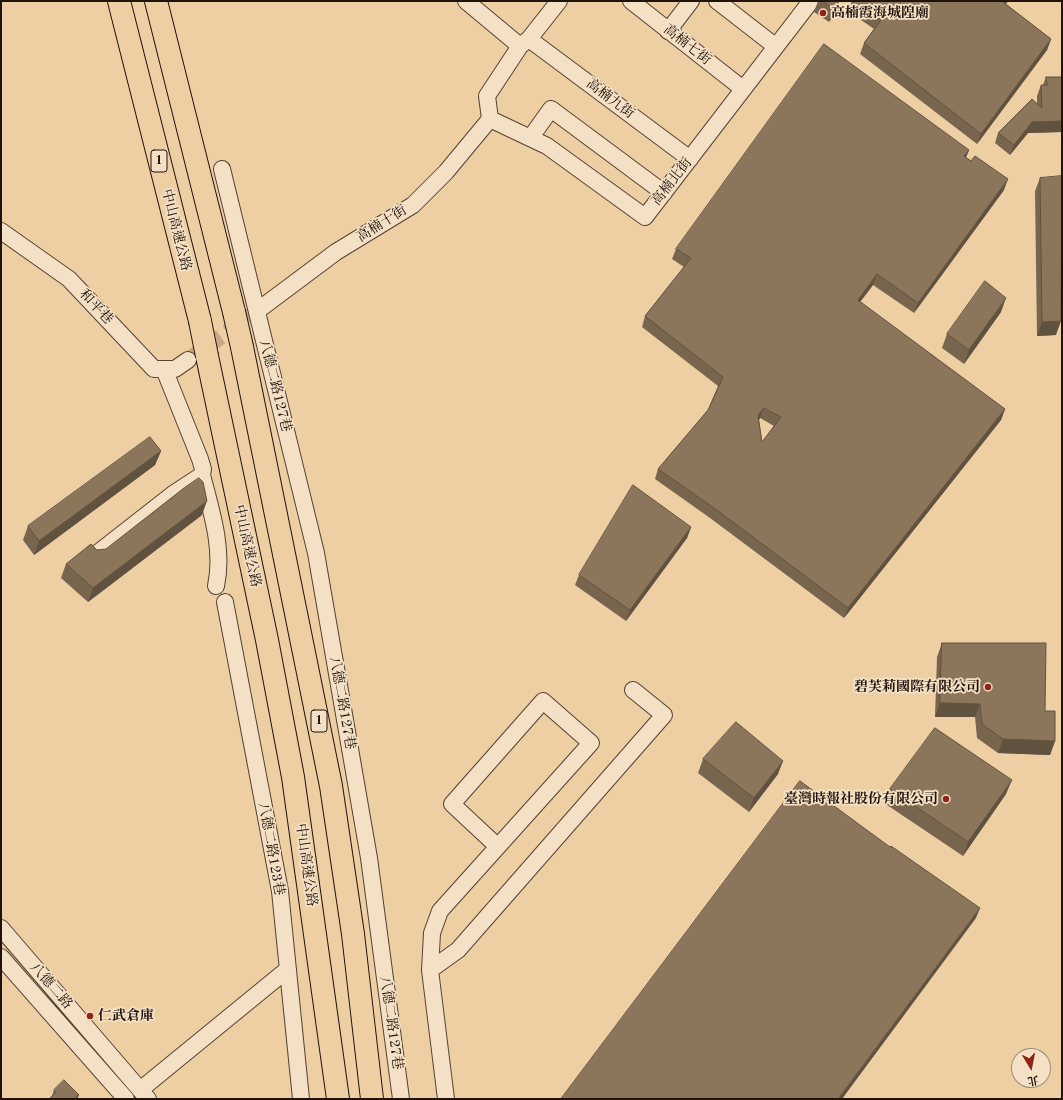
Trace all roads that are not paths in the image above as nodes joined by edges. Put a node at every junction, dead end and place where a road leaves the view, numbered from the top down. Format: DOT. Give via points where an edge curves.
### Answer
graph roads {
  1 [pos="119,1"];
  2 [pos="156,1"];
  3 [pos="466,1"];
  4 [pos="559,1"];
  5 [pos="631,1"];
  6 [pos="691,1"];
  7 [pos="717,1"];
  8 [pos="808,2"];
  9 [pos="668,31"];
  10 [pos="525,42"];
  11 [pos="775,46"];
  12 [pos="743,89"];
  13 [pos="490,120"];
  14 [pos="531,137"];
  15 [pos="690,159"];
  16 [pos="222,169"];
  17 [pos="664,193"];
  18 [pos="1,231"];
  19 [pos="257,311"];
  20 [pos="197,358"];
  21 [pos="164,369"];
  22 [pos="202,475"];
  23 [pos="95,555"];
  24 [pos="216,586"];
  25 [pos="225,602"];
  26 [pos="633,690"];
  27 [pos="497,846"];
  28 [pos="1,928"];
  29 [pos="1,957"];
  30 [pos="288,969"];
  31 [pos="430,970"];
  32 [pos="140,1089"];
  33 [pos="118,1096"];
  34 [pos="301,1099"];
  35 [pos="338,1099"];
  36 [pos="372,1099"];
  37 [pos="401,1099"];
  38 [pos="446,1099"];
  1 -- 20 [label="highway, 中山高速公路 / 1, bridge" via="200,321"];
  2 -- 36 [label="highway, 1, bridge" via="242,347 331,786 353,934"];
  3 -- 10 [label="street, 高楠九街"];
  4 -- 10 [label="street"];
  5 -- 9 [label="street, 高楠七街"];
  6 -- 9 [label="street"];
  7 -- 11 [label="street"];
  8 -- 11 [label="street, 高楠北街"];
  9 -- 12 [label="street, 高楠七街"];
  10 -- 13 [label="street" via="487,96"];
  10 -- 15 [label="street, 高楠九街"];
  11 -- 12 [label="street, 高楠北街"];
  12 -- 15 [label="street, 高楠北街"];
  13 -- 14 [label="street, 高楠北街"];
  13 -- 19 [label="street, 高楠十街" via="446,172 413,205 336,252"];
  14 -- 17 [label="street, 高楠北街" via="645,217"];
  14 -- 17 [label="street" via="551,109"];
  15 -- 17 [label="street, 高楠北街"];
  16 -- 19 [label="street, 八德二路127巷"];
  18 -- 21 [label="street, 和平巷" via="70,279 154,370"];
  19 -- 37 [label="street, 八德二路127巷" via="316,553 369,858"];
  20 -- 21 [label="street" via="175,369"];
  20 -- 35 [label="highway, 中山高速公路 / 1" via="267,640 293,777"];
  21 -- 22 [label="street" via="200,459"];
  22 -- 23 [label="street" via="173,494"];
  22 -- 24 [label="street" via="214,519 218,577"];
  25 -- 30 [label="street, 八德二路123巷" via="280,891"];
  26 -- 31 [label="street" via="664,715 458,950"];
  27 -- 27 [label="street" via="591,743 543,701 452,804"];
  27 -- 31 [label="street" via="440,911 432,933"];
  28 -- 32 [label="street, 八德二路"];
  29 -- 33 [label="street, 八德二路"];
  30 -- 32 [label="street"];
  30 -- 34 [label="street, 八德二路123巷"];
  31 -- 38 [label="street"];
  32 -- 33 [label="street"];
}
